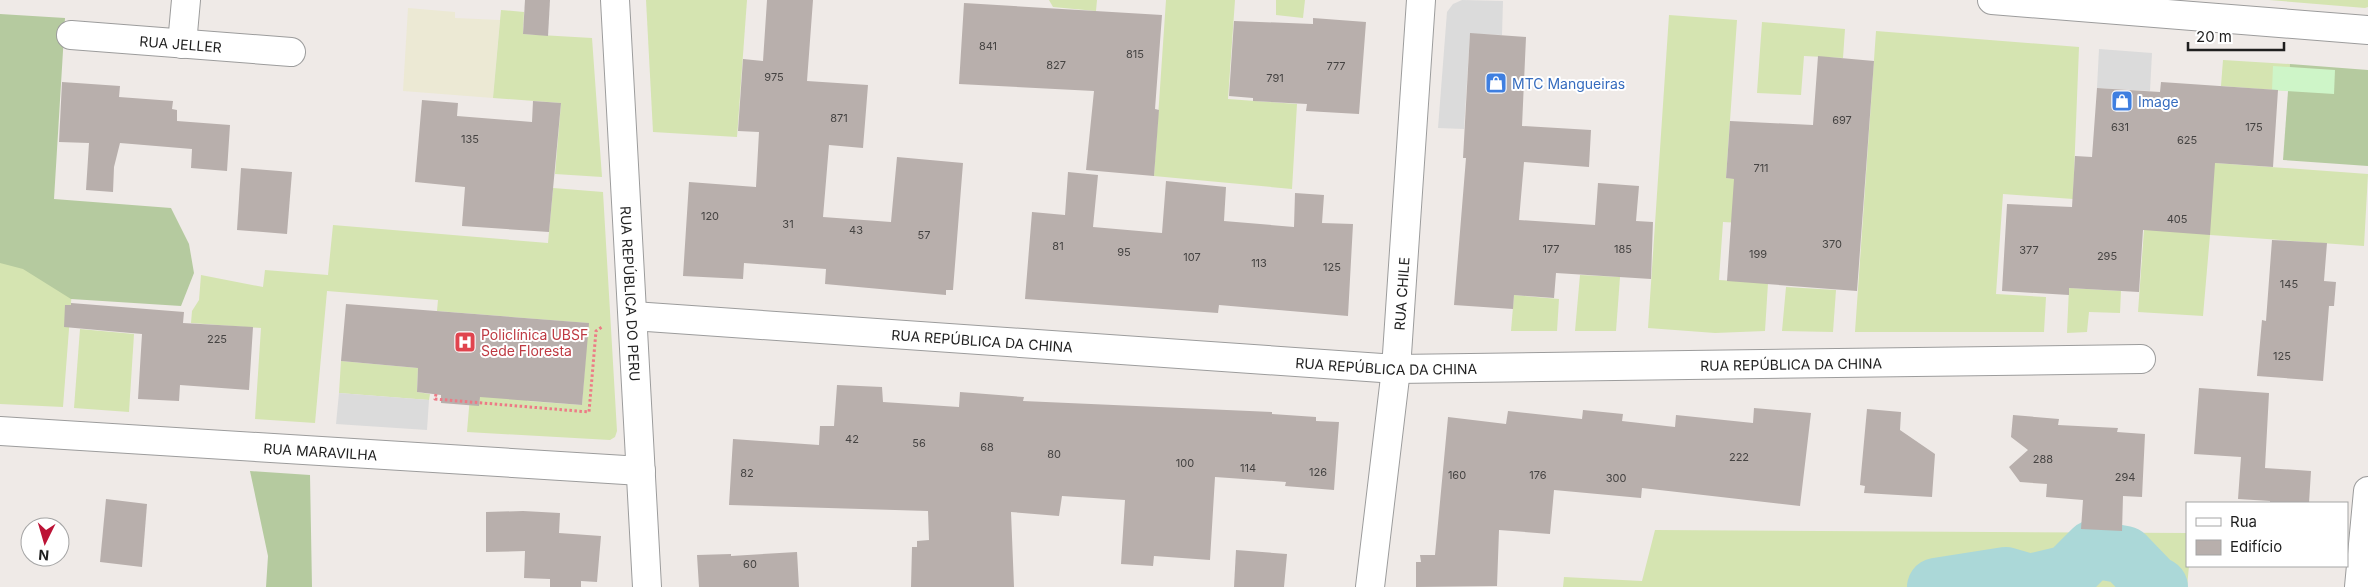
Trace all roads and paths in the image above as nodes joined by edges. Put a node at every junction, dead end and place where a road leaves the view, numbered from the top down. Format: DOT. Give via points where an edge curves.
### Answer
graph roads {
  1 [pos="186,0"];
  2 [pos="615,0"];
  3 [pos="1421,0"];
  4 [pos="1992,0"];
  5 [pos="2368,30"];
  6 [pos="71,35"];
  7 [pos="182,44"];
  8 [pos="291,52"];
  9 [pos="632,312"];
  10 [pos="2141,359"];
  11 [pos="1396,369"];
  12 [pos="436,394"];
  13 [pos="0,431"];
  14 [pos="641,471"];
  15 [pos="2368,490"];
  16 [pos="647,587"];
  17 [pos="1370,587"];
  18 [pos="2359,587"];
  1 -- 7 [label="street"];
  2 -- 9 [label="street, RUA REPÚBLICA DO PERU"];
  3 -- 11 [label="street, RUA CHILE"];
  4 -- 5 [label="street"];
  6 -- 7 [label="street, RUA JELLER"];
  7 -- 8 [label="street, RUA JELLER"];
  9 -- 11 [label="street, RUA REPÚBLICA DA CHINA"];
  9 -- 12 [label="path" via="596,331 589,412 435,400"];
  9 -- 14 [label="street, RUA REPÚBLICA DO PERU"];
  10 -- 11 [label="street, RUA REPÚBLICA DA CHINA"];
  11 -- 17 [label="street, RUA CHILE"];
  13 -- 14 [label="street, RUA MARAVILHA"];
  14 -- 16 [label="street, RUA REPÚBLICA DO PERU"];
  15 -- 18 [label="street"];
}
